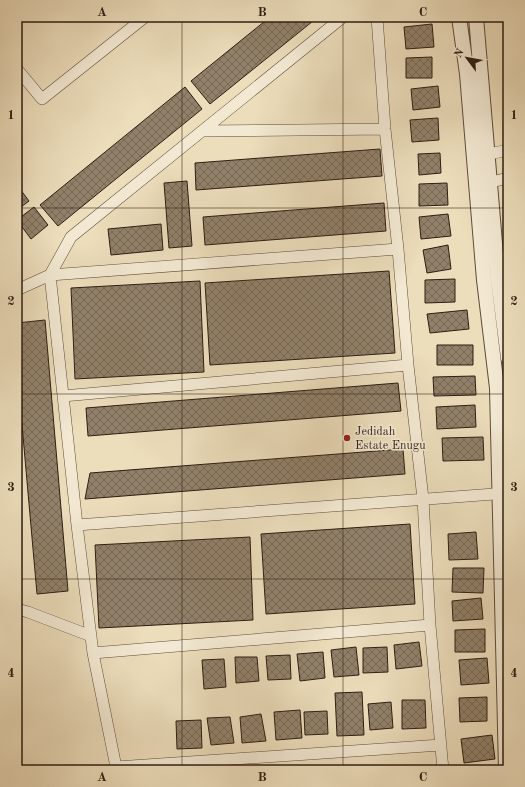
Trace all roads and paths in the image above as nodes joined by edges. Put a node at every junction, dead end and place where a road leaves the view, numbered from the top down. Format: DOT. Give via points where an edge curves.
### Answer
graph roads {
  1 [pos="145,17"];
  2 [pos="343,17"];
  3 [pos="377,17"];
  4 [pos="459,17"];
  5 [pos="476,17"];
  6 [pos="17,69"];
  7 [pos="385,129"];
  8 [pos="202,131"];
  9 [pos="508,150"];
  10 [pos="488,155"];
  11 [pos="474,158"];
  12 [pos="508,178"];
  13 [pos="491,182"];
  14 [pos="476,185"];
  15 [pos="398,250"];
  16 [pos="50,275"];
  17 [pos="17,290"];
  18 [pos="508,358"];
  19 [pos="408,365"];
  20 [pos="63,396"];
  21 [pos="504,493"];
  22 [pos="423,499"];
  23 [pos="76,525"];
  24 [pos="17,609"];
  25 [pos="430,625"];
  26 [pos="91,636"];
  27 [pos="93,653"];
  28 [pos="441,745"];
  29 [pos="118,768"];
  30 [pos="443,770"];
  31 [pos="506,770"];
  1 -- 6 [label="street" via="42,99"];
  2 -- 8 [label="street"];
  3 -- 7 [label="street"];
  4 -- 11 [label="street"];
  5 -- 10 [label="street"];
  7 -- 8 [label="street"];
  7 -- 15 [label="street"];
  8 -- 16 [label="street" via="71,237"];
  9 -- 10 [label="street"];
  10 -- 11 [label="street"];
  10 -- 13 [label="street"];
  11 -- 14 [label="street"];
  12 -- 13 [label="street"];
  13 -- 14 [label="street"];
  13 -- 18 [label="street" via="498,279"];
  14 -- 21 [label="street"];
  15 -- 16 [label="street"];
  15 -- 19 [label="street"];
  16 -- 17 [label="street"];
  16 -- 20 [label="street"];
  19 -- 20 [label="street"];
  19 -- 22 [label="street"];
  20 -- 23 [label="street"];
  21 -- 22 [label="street"];
  21 -- 31 [label="street"];
  22 -- 23 [label="street"];
  22 -- 25 [label="street"];
  23 -- 26 [label="street"];
  24 -- 26 [label="street"];
  25 -- 27 [label="street"];
  25 -- 28 [label="street"];
  26 -- 27 [label="street"];
  27 -- 29 [label="street"];
  28 -- 29 [label="street"];
  28 -- 30 [label="street"];
}
